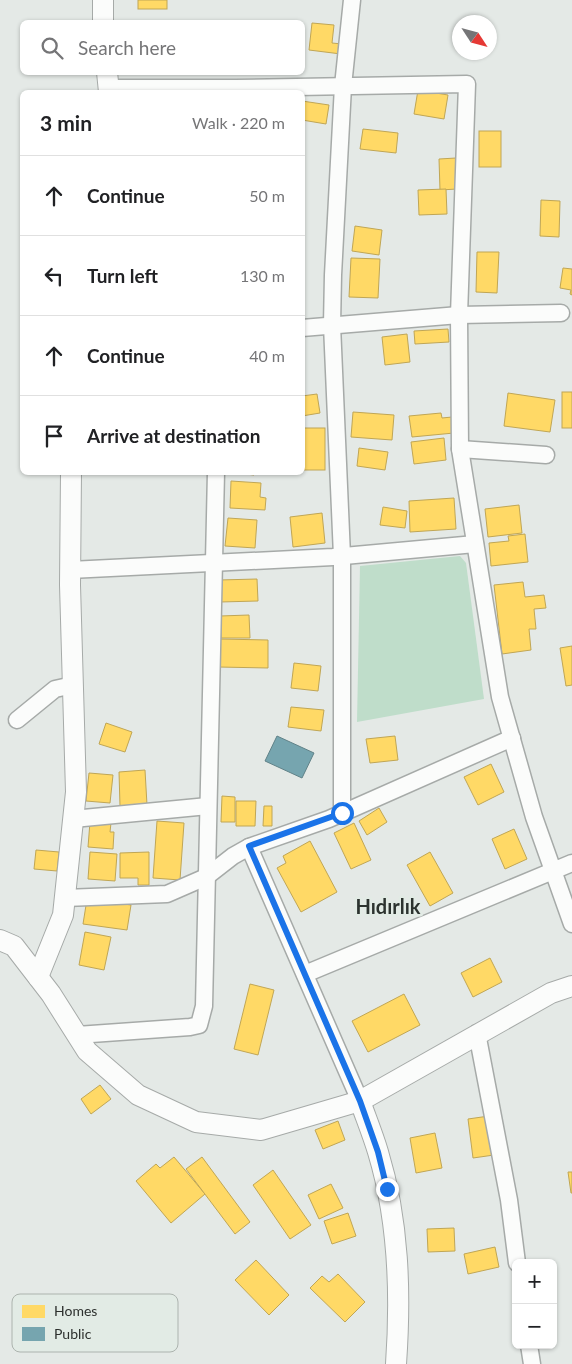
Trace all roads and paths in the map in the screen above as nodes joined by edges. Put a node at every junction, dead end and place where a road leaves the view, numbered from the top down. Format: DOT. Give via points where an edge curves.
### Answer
graph roads {
  1 [pos="103,0"];
  2 [pos="352,0"];
  3 [pos="103,20"];
  4 [pos="108,84"];
  5 [pos="343,86"];
  6 [pos="236,90"];
  7 [pos="561,313"];
  8 [pos="459,315"];
  9 [pos="332,325"];
  10 [pos="305,328"];
  11 [pos="460,449"];
  12 [pos="546,455"];
  13 [pos="71,475"];
  14 [pos="216,475"];
  15 [pos="475,544"];
  16 [pos="342,556"];
  17 [pos="214,562"];
  18 [pos="70,570"];
  19 [pos="72,685"];
  20 [pos="17,720"];
  21 [pos="512,738"];
  22 [pos="208,806"];
  23 [pos="342,813"];
  24 [pos="73,819"];
  25 [pos="249,846"];
  26 [pos="572,863"];
  27 [pos="553,870"];
  28 [pos="206,877"];
  29 [pos="64,898"];
  30 [pos="572,924"];
  31 [pos="0,940"];
  32 [pos="305,974"];
  33 [pos="38,977"];
  34 [pos="572,986"];
  35 [pos="477,1034"];
  36 [pos="77,1035"];
  37 [pos="360,1101"];
  38 [pos="516,1259"];
  39 [pos="530,1349"];
  40 [pos="396,1364"];
  41 [pos="532,1364"];
  1 -- 3 [label="street"];
  2 -- 5 [label="street"];
  4 -- 6 [label="street"];
  5 -- 6 [label="street"];
  5 -- 8 [label="street" via="467,84"];
  5 -- 9 [label="street"];
  7 -- 8 [label="street"];
  8 -- 9 [label="street"];
  8 -- 11 [label="street"];
  9 -- 10 [label="street"];
  9 -- 16 [label="street"];
  11 -- 12 [label="street"];
  11 -- 15 [label="street"];
  13 -- 18 [label="street"];
  14 -- 17 [label="street"];
  15 -- 16 [label="street"];
  15 -- 21 [label="street" via="500,697"];
  16 -- 17 [label="street"];
  16 -- 23 [label="street"];
  17 -- 18 [label="street"];
  17 -- 22 [label="street"];
  18 -- 19 [label="street"];
  19 -- 20 [label="street" via="55,689"];
  19 -- 24 [label="street" via="76,792"];
  21 -- 23 [label="street"];
  21 -- 27 [label="street"];
  22 -- 24 [label="street"];
  22 -- 28 [label="street"];
  23 -- 25 [label="street"];
  24 -- 29 [label="street"];
  25 -- 28 [label="street"];
  25 -- 32 [label="street"];
  26 -- 27 [label="street"];
  27 -- 30 [label="street"];
  27 -- 32 [label="street"];
  28 -- 29 [label="street" via="167,894"];
  28 -- 36 [label="street" via="204,1006 200,1024"];
  29 -- 33 [label="street" via="63,915"];
  31 -- 33 [label="street" via="14,946"];
  32 -- 37 [label="street"];
  33 -- 36 [label="street"];
  34 -- 35 [label="street" via="551,992"];
  35 -- 37 [label="street"];
  35 -- 38 [label="street" via="509,1200"];
  36 -- 37 [label="street" via="87,1051 138,1095 196,1122 262,1130"];
  37 -- 40 [label="street" via="378,1152 395,1233 399,1299"];
  39 -- 41 [label="street"];
}
